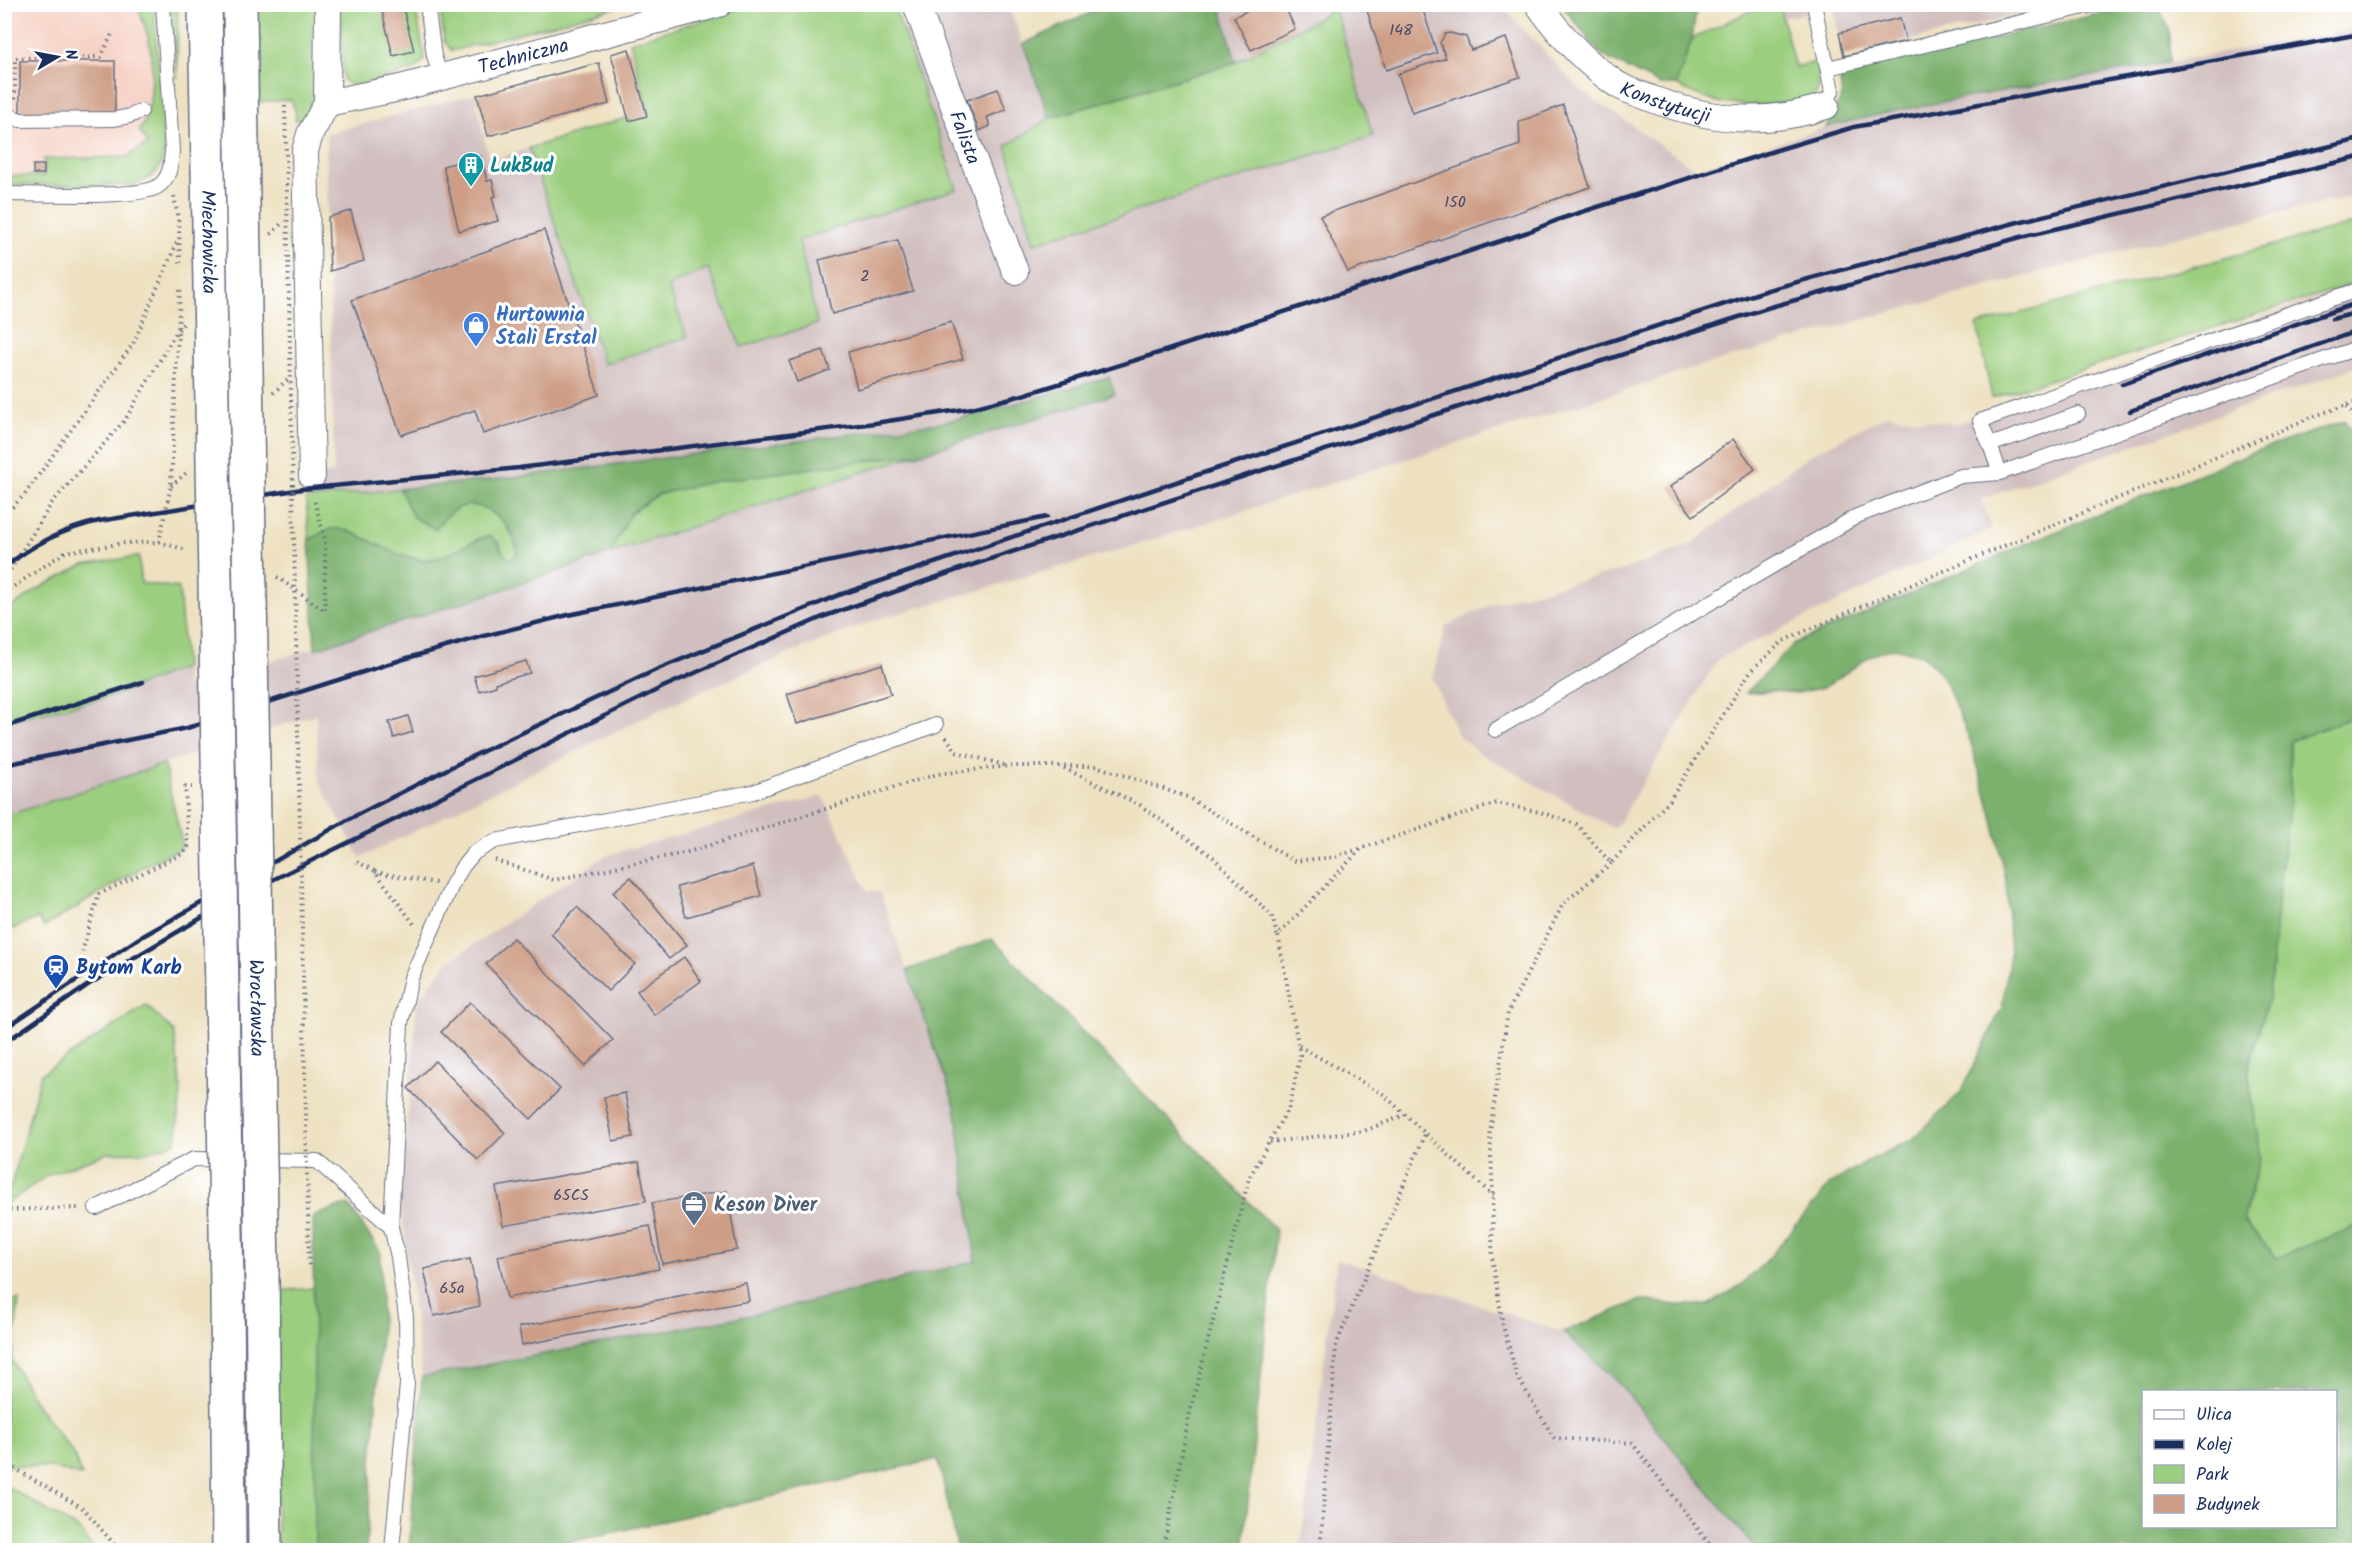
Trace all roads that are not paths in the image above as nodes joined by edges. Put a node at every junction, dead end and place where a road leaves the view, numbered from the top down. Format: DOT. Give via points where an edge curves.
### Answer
graph roads {
  1 [pos="163,4"];
  2 [pos="205,4"];
  3 [pos="240,4"];
  4 [pos="328,4"];
  5 [pos="427,4"];
  6 [pos="719,4"];
  7 [pos="916,4"];
  8 [pos="1538,4"];
  9 [pos="1814,4"];
  10 [pos="2097,4"];
  11 [pos="2051,10"];
  12 [pos="1828,68"];
  13 [pos="441,77"];
  14 [pos="327,103"];
  15 [pos="1826,106"];
  16 [pos="141,111"];
  17 [pos="9,116"];
  18 [pos="4,194"];
  19 [pos="1016,272"];
  20 [pos="2360,289"];
  21 [pos="2360,347"];
  22 [pos="2078,414"];
  23 [pos="1990,445"];
  24 [pos="246,465"];
  25 [pos="2000,473"];
  26 [pos="312,476"];
  27 [pos="212,480"];
  28 [pos="936,725"];
  29 [pos="1495,730"];
  30 [pos="96,1208"];
  31 [pos="392,1227"];
  32 [pos="229,1551"];
  33 [pos="265,1551"];
  34 [pos="392,1551"];
  1 -- 18 [label="lane" via="172,151 164,181 156,188 135,194"];
  2 -- 27 [label="main road, Miechowicka, bridge"];
  3 -- 24 [label="main road, Miechowicka, bridge"];
  4 -- 14 [label="street"];
  5 -- 13 [label="lane"];
  6 -- 13 [label="street, Techniczna"];
  7 -- 19 [label="street, Falista"];
  8 -- 15 [label="street, Konstytucji" via="1581,56 1620,86 1677,108 1730,120 1801,115"];
  9 -- 12 [label="lane"];
  10 -- 11 [label="lane"];
  11 -- 12 [label="lane"];
  12 -- 15 [label="lane" via="1832,92"];
  13 -- 14 [label="street, Techniczna"];
  14 -- 26 [label="street" via="305,151"];
  16 -- 17 [label="lane" via="116,119"];
  20 -- 23 [label="lane" via="1980,421"];
  21 -- 25 [label="lane"];
  22 -- 23 [label="lane"];
  23 -- 25 [label="lane"];
  24 -- 33 [label="main road, Wrocławska, bridge"];
  25 -- 29 [label="lane" via="1961,476 1857,516"];
  27 -- 32 [label="main road, Wrocławska, bridge"];
  28 -- 31 [label="lane" via="753,792 495,841 475,852 452,885 427,941 411,978 400,1023"];
  30 -- 31 [label="lane" via="194,1159 317,1161"];
  31 -- 34 [label="lane" via="406,1317 407,1384"];
}
